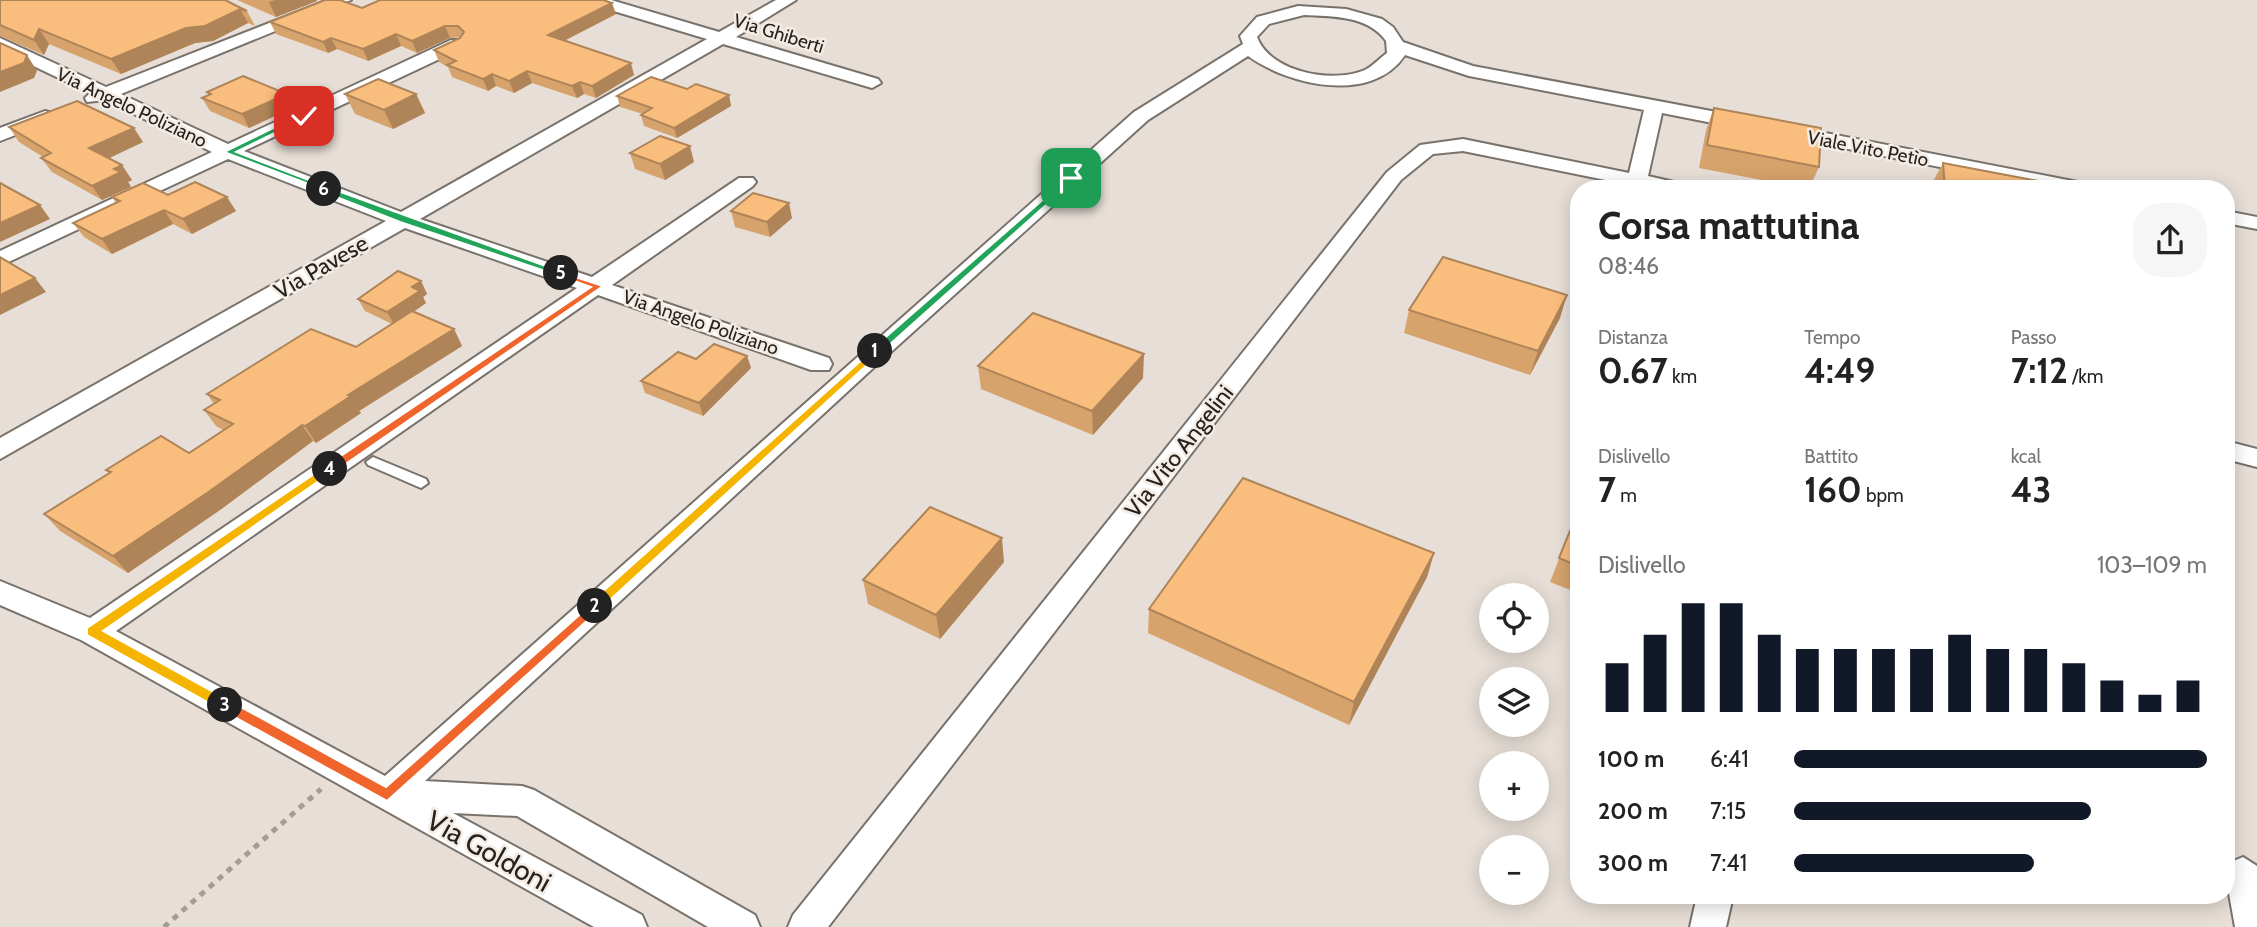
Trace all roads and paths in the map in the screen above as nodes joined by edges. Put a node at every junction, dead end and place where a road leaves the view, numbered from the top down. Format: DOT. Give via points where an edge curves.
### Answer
graph roads {
  1 [pos="343,0"];
  2 [pos="593,0"];
  3 [pos="788,0"];
  4 [pos="1323,0"];
  5 [pos="1288,7"];
  6 [pos="1349,14"];
  7 [pos="252,16"];
  8 [pos="275,26"];
  9 [pos="723,38"];
  10 [pos="0,43"];
  11 [pos="457,44"];
  12 [pos="1397,46"];
  13 [pos="1248,48"];
  14 [pos="1379,70"];
  15 [pos="1469,71"];
  16 [pos="1291,74"];
  17 [pos="1206,78"];
  18 [pos="872,83"];
  19 [pos="104,94"];
  20 [pos="81,103"];
  21 [pos="1654,106"];
  22 [pos="58,113"];
  23 [pos="0,135"];
  24 [pos="228,152"];
  25 [pos="1637,180"];
  26 [pos="2036,180"];
  27 [pos="746,182"];
  28 [pos="2235,219"];
  29 [pos="403,220"];
  30 [pos="2257,223"];
  31 [pos="0,260"];
  32 [pos="598,286"];
  33 [pos="820,364"];
  34 [pos="0,450"];
  35 [pos="2235,452"];
  36 [pos="365,456"];
  37 [pos="2257,458"];
  38 [pos="421,483"];
  39 [pos="0,592"];
  40 [pos="92,632"];
  41 [pos="342,770"];
  42 [pos="387,795"];
  43 [pos="2242,874"];
  44 [pos="1713,904"];
  45 [pos="164,927"];
  46 [pos="629,927"];
  47 [pos="742,927"];
  48 [pos="806,927"];
  49 [pos="1708,927"];
  50 [pos="2253,927"];
  1 -- 8 [label="street"];
  2 -- 9 [label="street, Via Ghiberti"];
  3 -- 9 [label="street, Via Pavese"];
  4 -- 6 [label="street"];
  5 -- 6 [label="street"];
  5 -- 13 [label="street" via="1254,27 1247,37"];
  6 -- 12 [label="street" via="1382,27"];
  7 -- 8 [label="street"];
  8 -- 19 [label="street"];
  9 -- 18 [label="street, Via Ghiberti"];
  9 -- 29 [label="street, Via Pavese"];
  10 -- 19 [label="street, Via Angelo Poliziano"];
  11 -- 24 [label="street"];
  12 -- 14 [label="street" via="1396,55"];
  12 -- 15 [label="street"];
  13 -- 16 [label="street" via="1263,63"];
  13 -- 17 [label="street"];
  14 -- 15 [label="street"];
  14 -- 16 [label="street" via="1329,79"];
  15 -- 21 [label="street, Viale Vito Petìo"];
  16 -- 17 [label="street"];
  17 -- 42 [label="street" via="1175,92 1141,116"];
  19 -- 20 [label="street"];
  19 -- 24 [label="street, Via Angelo Poliziano"];
  21 -- 25 [label="street"];
  21 -- 26 [label="street, Viale Vito Petìo"];
  22 -- 23 [label="street"];
  24 -- 29 [label="street, Via Angelo Poliziano"];
  24 -- 31 [label="street"];
  25 -- 48 [label="street, Via Vito Angelini" via="1463,145 1427,149 1394,176"];
  27 -- 32 [label="street"];
  28 -- 30 [label="street"];
  29 -- 32 [label="street, Via Angelo Poliziano"];
  29 -- 34 [label="street, Via Pavese"];
  32 -- 33 [label="street, Via Angelo Poliziano"];
  32 -- 36 [label="street"];
  35 -- 37 [label="street"];
  36 -- 38 [label="lane"];
  36 -- 40 [label="street"];
  39 -- 40 [label="street, Via Goldoni"];
  40 -- 41 [label="street, Via Goldoni"];
  41 -- 42 [label="street, Via Goldoni"];
  41 -- 45 [label="path"];
  42 -- 46 [label="street, Via Goldoni"];
  42 -- 47 [label="street" via="522,801"];
  43 -- 50 [label="street"];
  44 -- 49 [label="street"];
}
